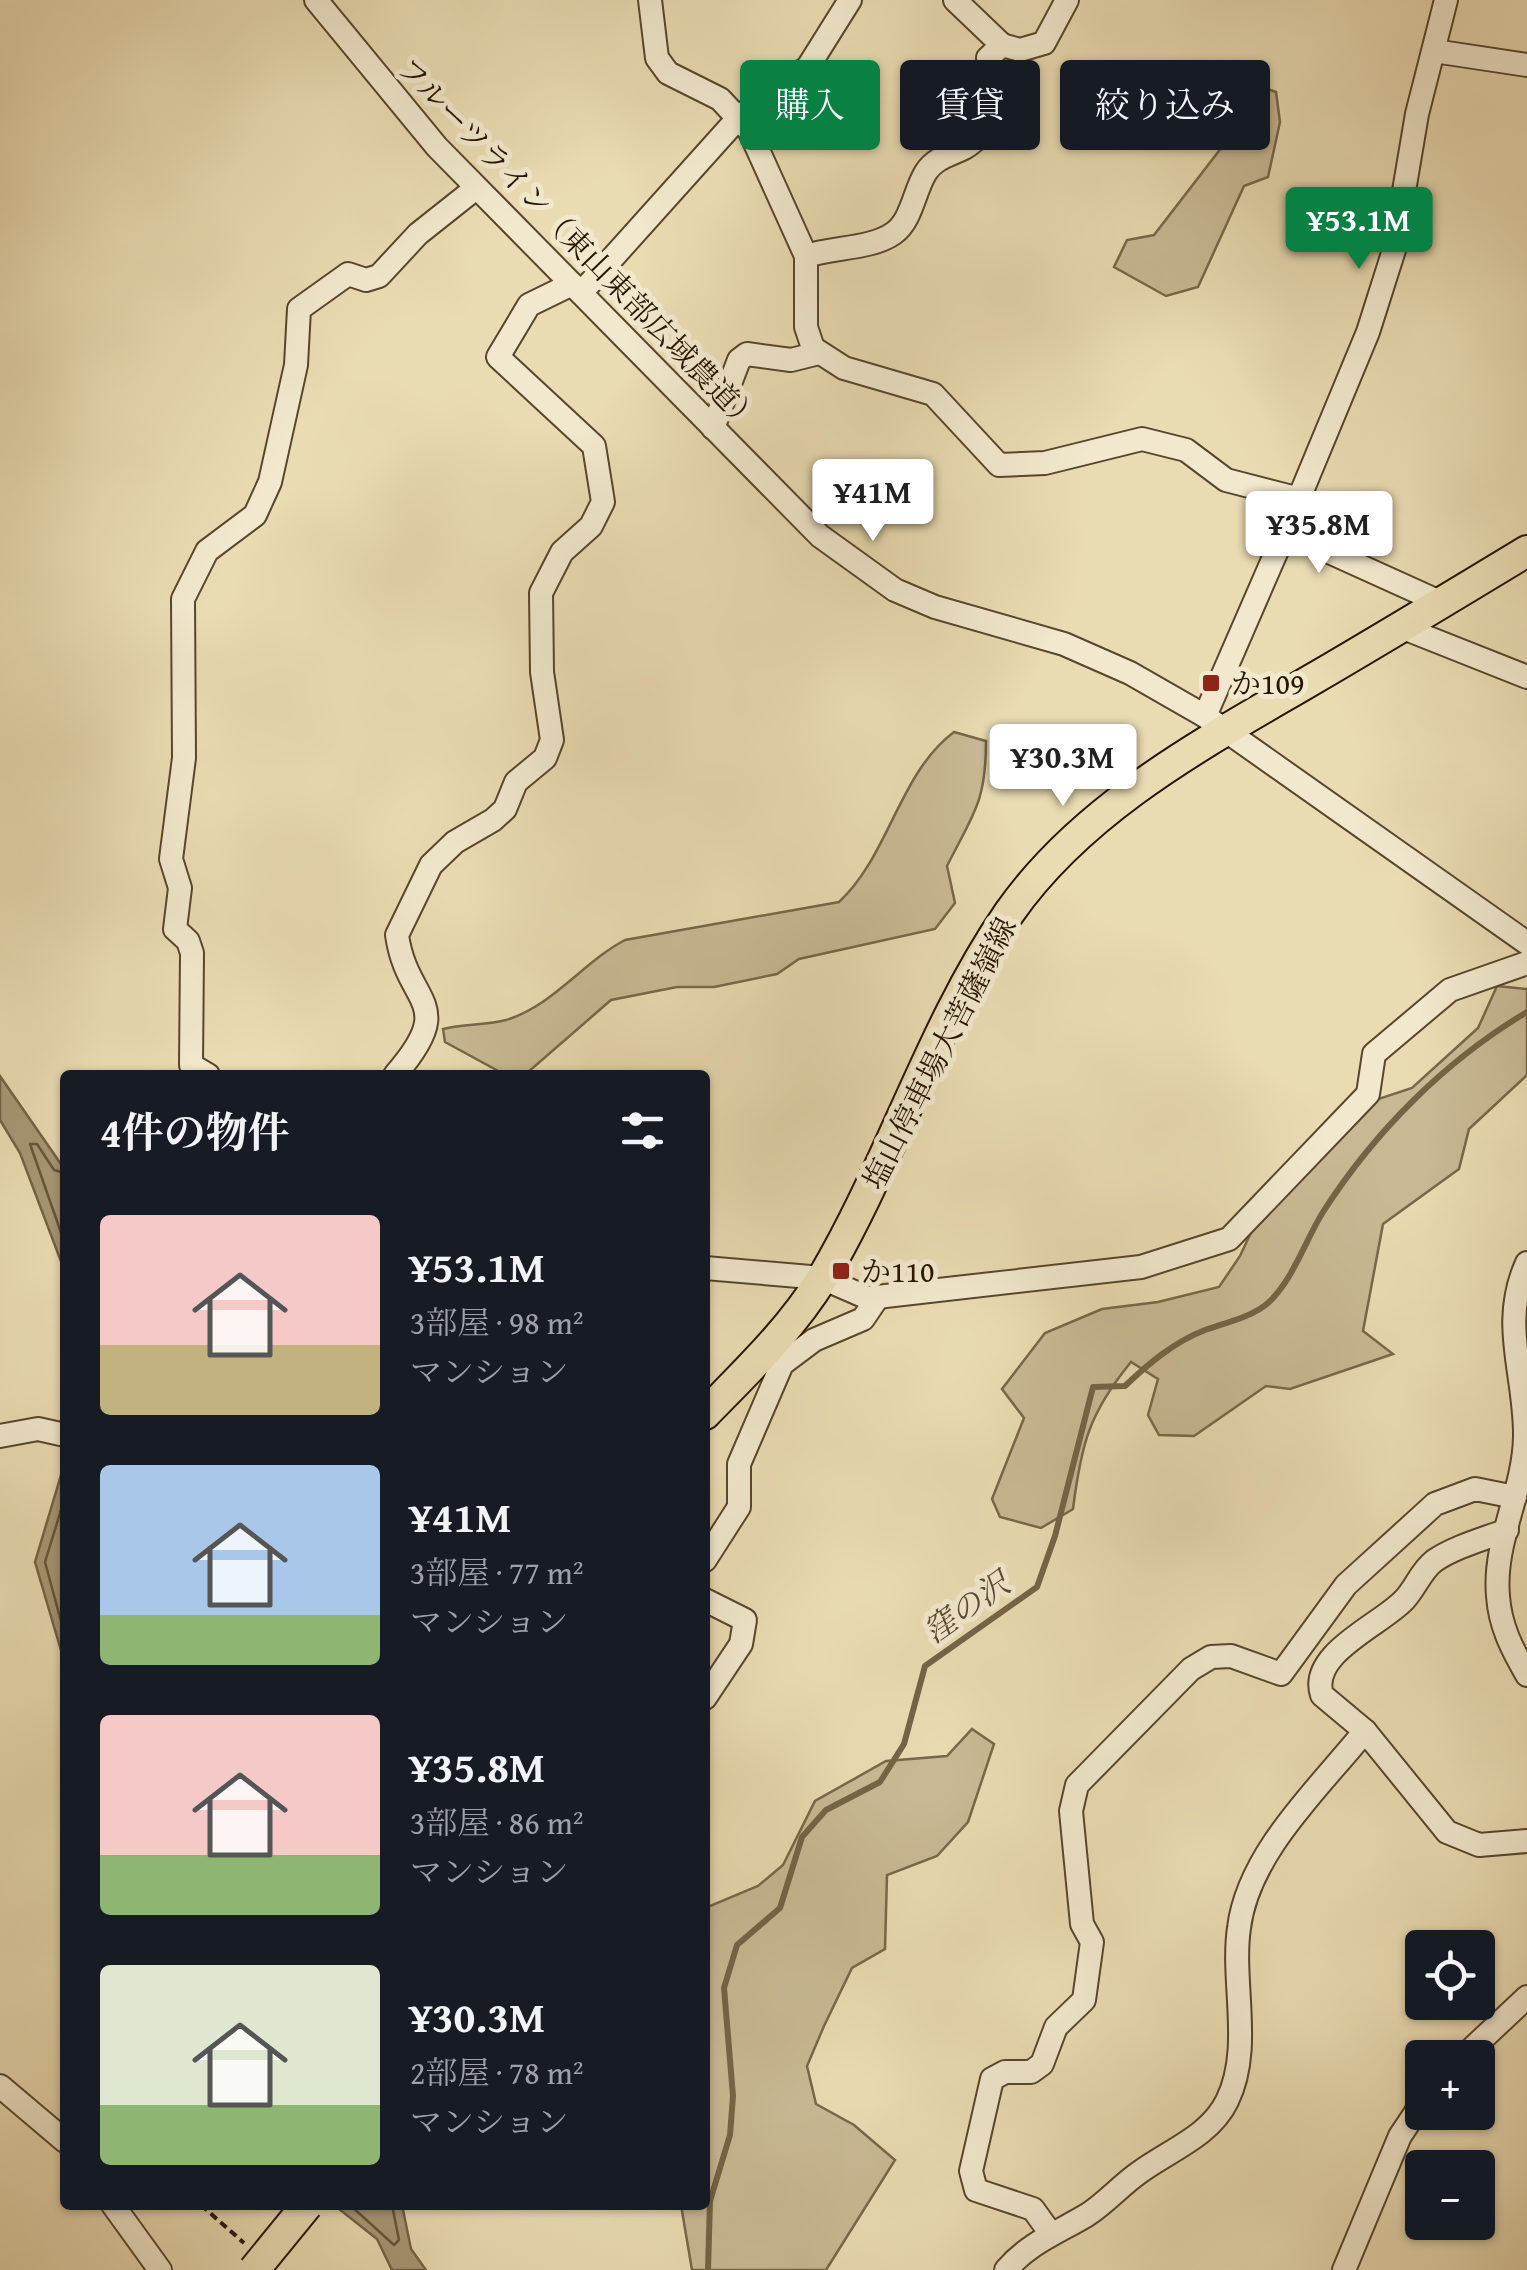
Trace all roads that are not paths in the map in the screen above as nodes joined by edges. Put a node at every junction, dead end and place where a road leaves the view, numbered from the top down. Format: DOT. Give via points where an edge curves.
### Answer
graph roads {
  1 [pos="316,0"];
  2 [pos="650,0"];
  3 [pos="850,0"];
  4 [pos="955,0"];
  5 [pos="1066,0"];
  6 [pos="1446,0"];
  7 [pos="1002,46"];
  8 [pos="1434,51"];
  9 [pos="813,60"];
  10 [pos="1527,65"];
  11 [pos="740,116"];
  12 [pos="756,150"];
  13 [pos="476,188"];
  14 [pos="806,256"];
  15 [pos="576,289"];
  16 [pos="819,353"];
  17 [pos="712,428"];
  18 [pos="1296,498"];
  19 [pos="1285,532"];
  20 [pos="1527,550"];
  21 [pos="1442,603"];
  22 [pos="1401,627"];
  23 [pos="1527,677"];
  24 [pos="1215,724"];
  25 [pos="1527,942"];
  26 [pos="1527,963"];
  27 [pos="199,1070"];
  28 [pos="399,1070"];
  29 [pos="1527,1263"];
  30 [pos="710,1268"];
  31 [pos="822,1278"];
  32 [pos="878,1296"];
  33 [pos="710,1409"];
  34 [pos="60,1434"];
  35 [pos="0,1436"];
  36 [pos="1515,1508"];
  37 [pos="710,1552"];
  38 [pos="710,1602"];
  39 [pos="1527,1675"];
  40 [pos="710,1690"];
  41 [pos="1365,1731"];
  42 [pos="1527,1840"];
  43 [pos="1527,1997"];
  44 [pos="1481,2040"];
  45 [pos="0,2086"];
  46 [pos="1405,2128"];
  47 [pos="60,2137"];
  48 [pos="117,2210"];
  49 [pos="302,2210"];
  50 [pos="1051,2234"];
  51 [pos="255,2262"];
  52 [pos="160,2270"];
  53 [pos="1006,2270"];
  54 [pos="1344,2270"];
  1 -- 13 [label="street, フルーツライン（東山東部広域農道）"];
  2 -- 11 [label="street" via="658,58 668,73"];
  3 -- 9 [label="street"];
  4 -- 7 [label="street"];
  5 -- 7 [label="street" via="1044,43 1020,50"];
  6 -- 8 [label="street"];
  7 -- 14 [label="street" via="988,58 994,106 968,146 926,171 895,233"];
  8 -- 10 [label="street"];
  8 -- 18 [label="street" via="1394,250 1368,332"];
  11 -- 15 [label="street"];
  12 -- 14 [label="street"];
  13 -- 15 [label="street, フルーツライン（東山東部広域農道）"];
  13 -- 27 [label="street" via="379,276 348,274 299,310 286,426 270,482 255,515 207,552 183,599 184,758 171,858 180,888 175,929 192,953 191,1066"];
  14 -- 16 [label="street" via="808,338"];
  15 -- 17 [label="street, フルーツライン（東山東部広域農道）"];
  15 -- 28 [label="street" via="529,305 498,357 594,446 601,480 603,502 591,526 562,552 541,594 552,740 545,758 516,782 505,808 431,865 397,935 427,1008 427,1032"];
  16 -- 17 [label="street" via="790,360 747,354 738,360"];
  16 -- 18 [label="street" via="844,368 933,394 999,465 1060,460 1142,439 1186,450 1226,480"];
  17 -- 24 [label="street, フルーツライン（東山東部広域農道）" via="820,536 895,590 1064,644 1130,672"];
  18 -- 19 [label="street"];
  19 -- 21 [label="street"];
  19 -- 24 [label="street"];
  20 -- 21 [label="main road, 塩山停車場大菩薩嶺線"];
  21 -- 22 [label="main road, 塩山停車場大菩薩嶺線"];
  22 -- 23 [label="street"];
  22 -- 24 [label="main road, 塩山停車場大菩薩嶺線"];
  24 -- 25 [label="street, フルーツライン（東山東部広域農道）"];
  24 -- 31 [label="main road, 塩山停車場大菩薩嶺線" via="1096,818 1010,912"];
  26 -- 32 [label="street" via="1450,990 1374,1054 1368,1094 1229,1239 1141,1267"];
  29 -- 36 [label="street" via="1512,1324 1525,1438"];
  30 -- 31 [label="street"];
  31 -- 32 [label="street"];
  31 -- 33 [label="main road, 塩山停車場大菩薩嶺線"];
  32 -- 37 [label="street" via="863,1319 814,1340 782,1364 740,1464 739,1507"];
  34 -- 35 [label="street"];
  36 -- 39 [label="street" via="1499,1559 1500,1616"];
  36 -- 41 [label="street" via="1437,1559 1404,1601 1325,1668 1322,1694"];
  36 -- 50 [label="street" via="1476,1489 1435,1504 1346,1585 1281,1674 1252,1661 1211,1657 1191,1669 1077,1785 1071,1811 1082,1924 1092,1942 1084,2000 1056,2027 1042,2064 992,2079 971,2171 976,2190 1033,2210"];
  38 -- 40 [label="street" via="746,1620 741,1644"];
  41 -- 42 [label="street" via="1447,1832 1478,1845"];
  41 -- 50 [label="street" via="1293,1820 1250,1892 1236,1951 1234,2082 1222,2110 1194,2138"];
  43 -- 44 [label="street"];
  45 -- 47 [label="street"];
  46 -- 54 [label="street"];
  48 -- 52 [label="street"];
  49 -- 51 [label="main road, bridge"];
  50 -- 53 [label="street"];
}
